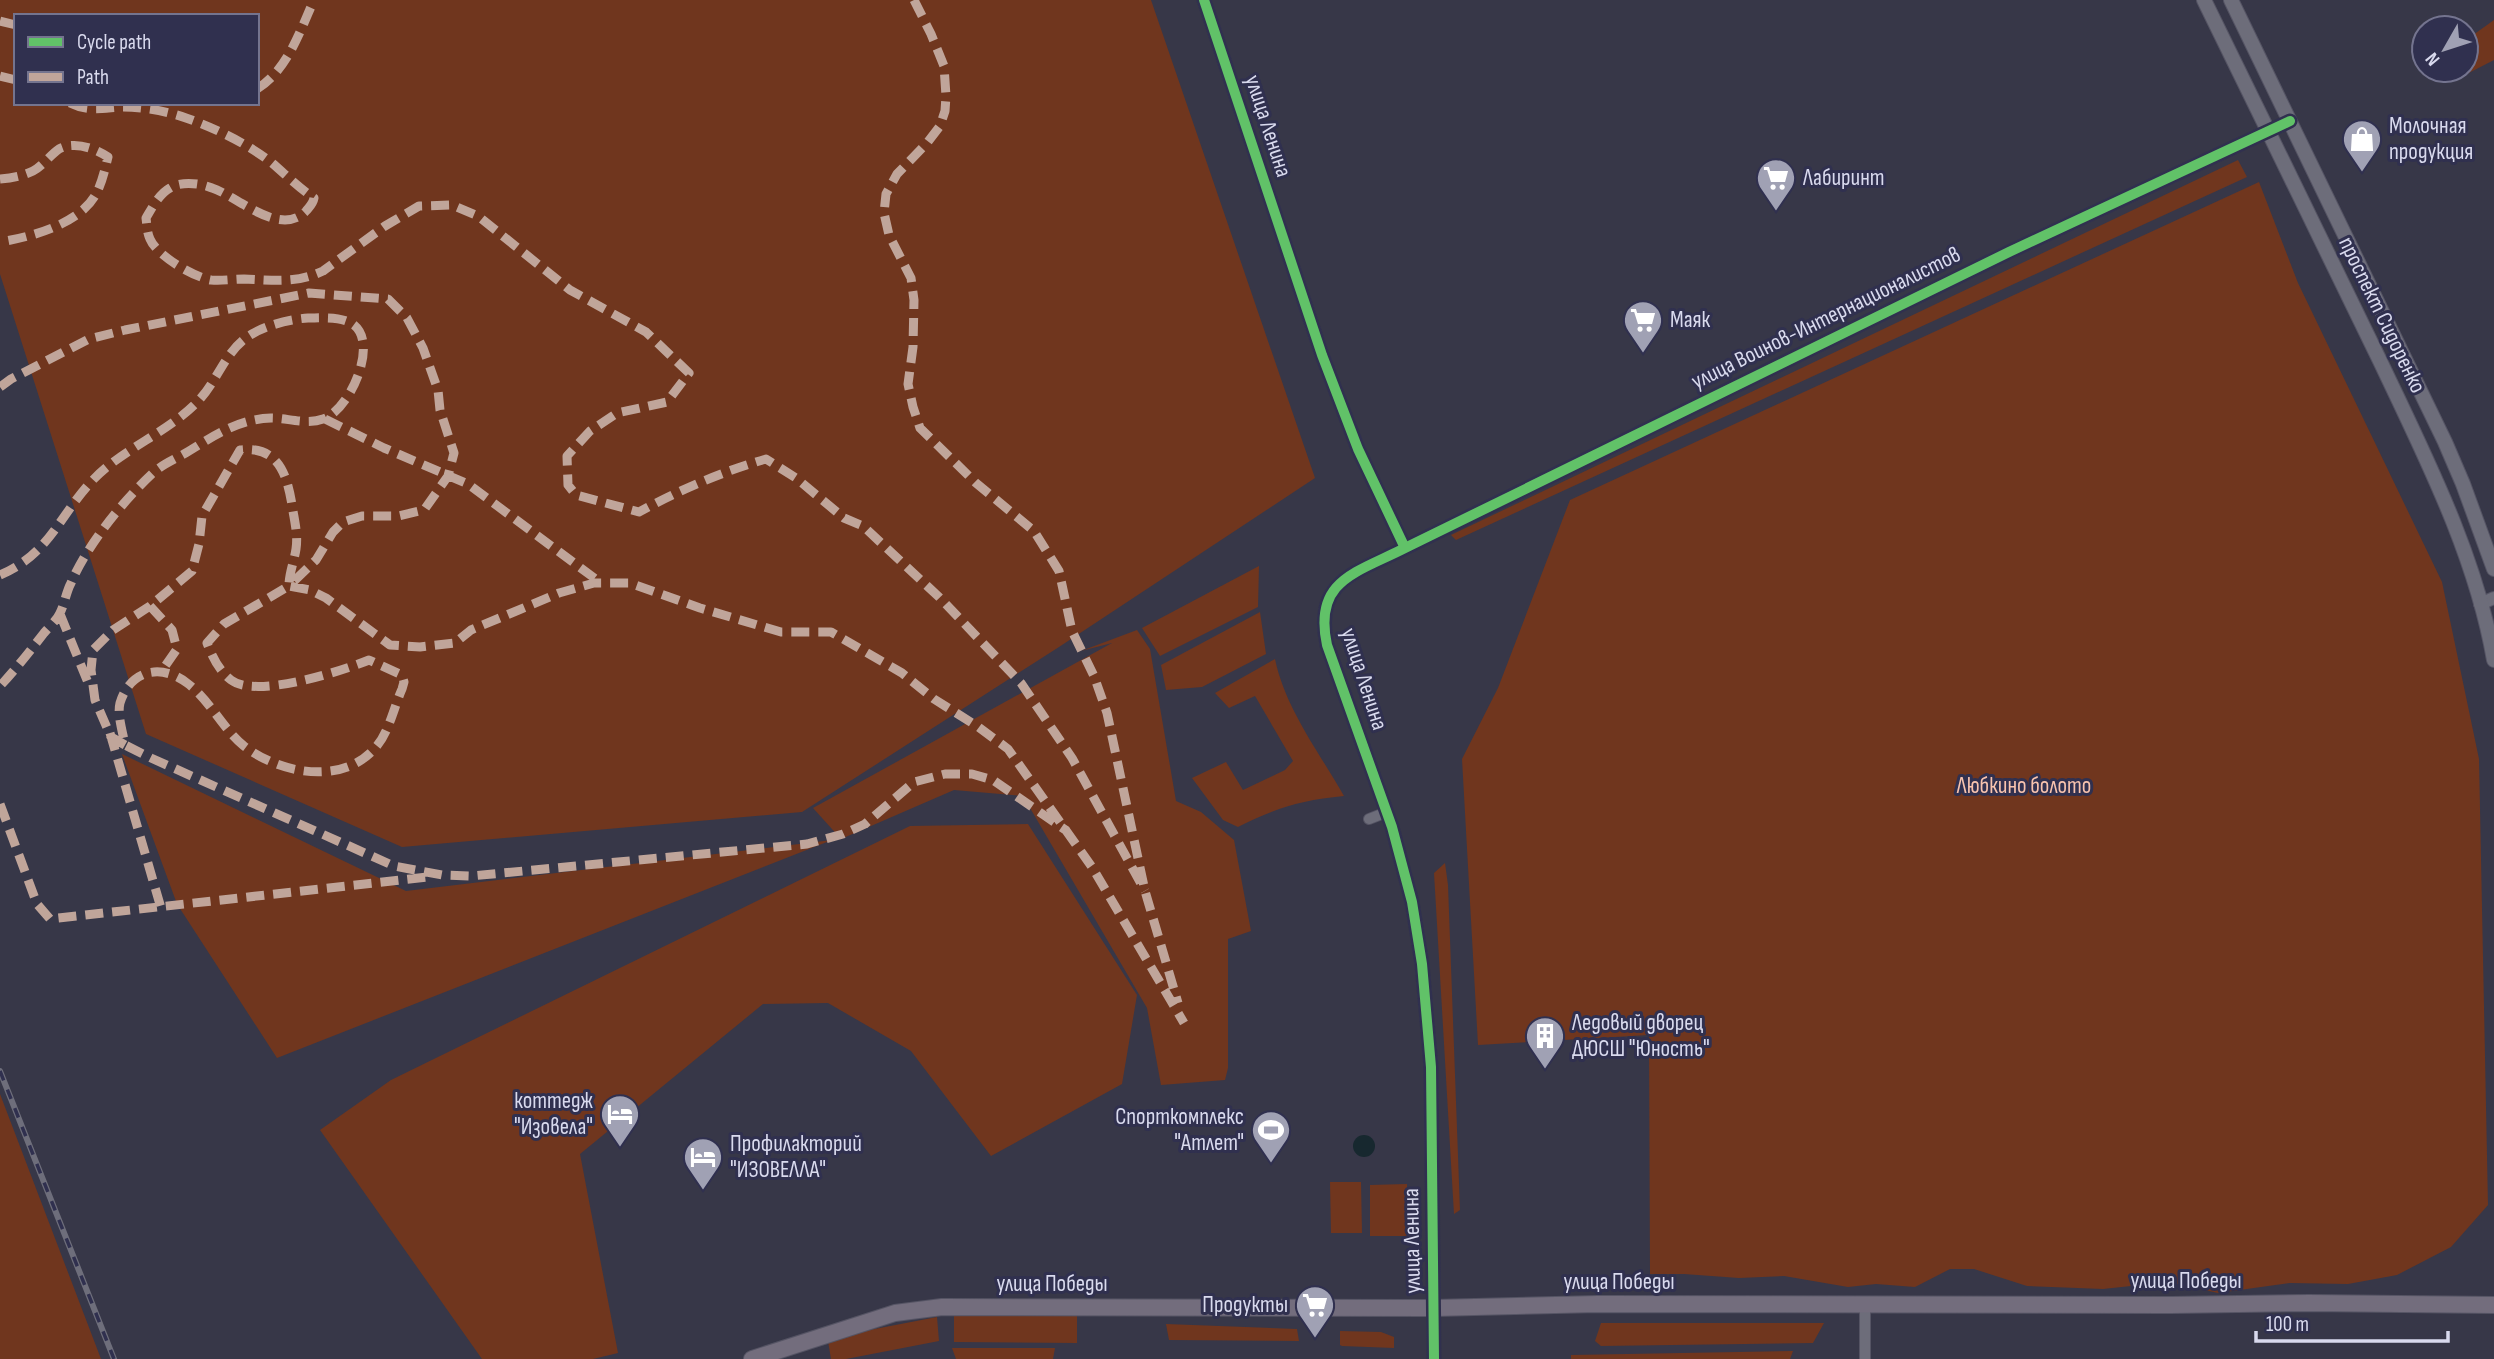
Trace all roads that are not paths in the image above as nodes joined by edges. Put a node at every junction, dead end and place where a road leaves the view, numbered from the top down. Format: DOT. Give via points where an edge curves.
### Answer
graph roads {
  1 [pos="1204,0"];
  2 [pos="2204,0"];
  3 [pos="2231,0"];
  4 [pos="2290,121"];
  5 [pos="2267,131"];
  6 [pos="1405,548"];
  7 [pos="2494,569"];
  8 [pos="2487,601"];
  9 [pos="2494,660"];
  10 [pos="1387,812"];
  11 [pos="1369,819"];
  12 [pos="1865,1304"];
  13 [pos="2494,1305"];
  14 [pos="1434,1308"];
  15 [pos="752,1359"];
  16 [pos="1434,1359"];
  17 [pos="1865,1359"];
  1 -- 6 [label="street, улица Ленина" via="1322,355"];
  2 -- 5 [label="main road, проспект Сидоренко"];
  3 -- 4 [label="main road, проспект Сидоренко"];
  4 -- 5 [label="street, улица Воинов-Интернационалистов"];
  4 -- 7 [label="main road, проспект Сидоренко" via="2449,453"];
  5 -- 6 [label="street, улица Воинов-Интернационалистов" via="1961,275"];
  5 -- 8 [label="main road, проспект Сидоренко" via="2356,312"];
  6 -- 10 [label="street, улица Ленина" via="1338,584 1328,596 1323,621 1331,657"];
  8 -- 9 [label="main road, проспект Сидоренко"];
  10 -- 11 [label="street"];
  10 -- 14 [label="street, улица Ленина" via="1412,902 1423,977 1431,1067"];
  12 -- 13 [label="main road, улица Победы"];
  12 -- 14 [label="main road, улица Победы"];
  12 -- 17 [label="street"];
  14 -- 15 [label="main road, улица Победы" via="942,1307 882,1317"];
  14 -- 16 [label="street, улица Ленина"];
}
